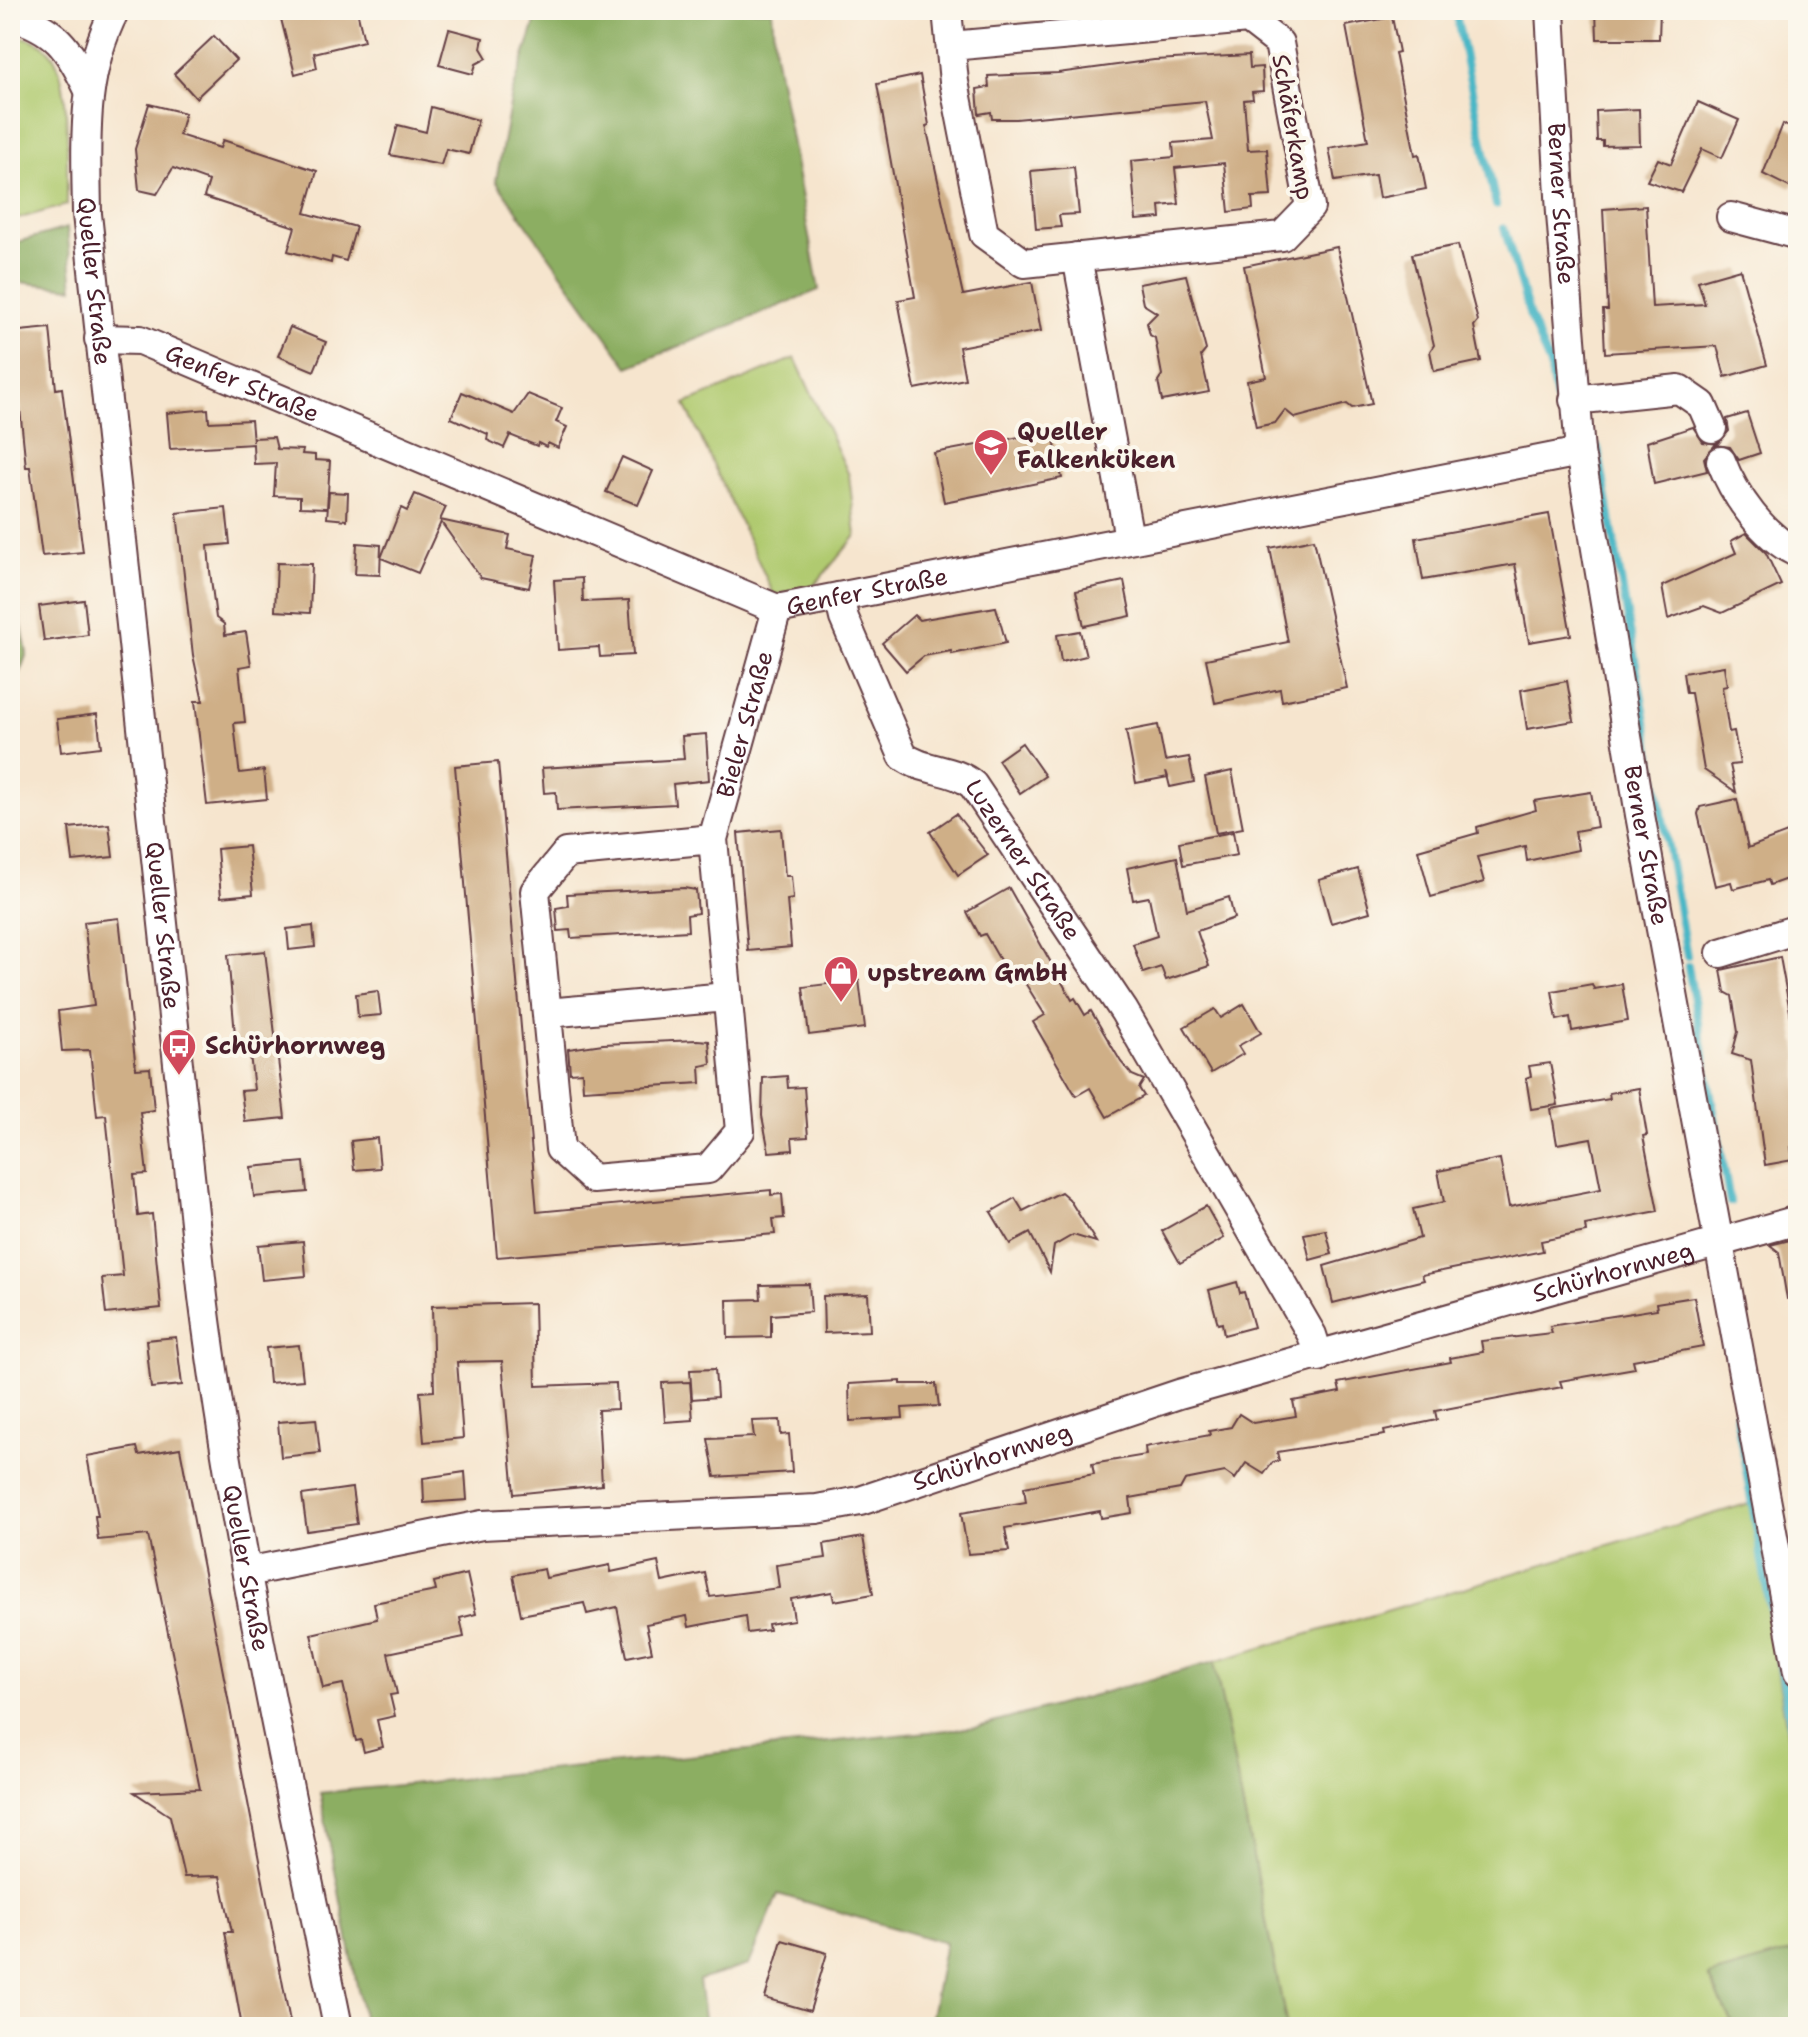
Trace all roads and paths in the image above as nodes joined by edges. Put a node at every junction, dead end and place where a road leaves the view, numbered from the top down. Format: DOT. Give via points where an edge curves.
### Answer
graph roads {
  1 [pos="115,10"];
  2 [pos="947,10"];
  3 [pos="1550,10"];
  4 [pos="10,15"];
  5 [pos="951,46"];
  6 [pos="88,88"];
  7 [pos="1731,217"];
  8 [pos="1798,235"];
  9 [pos="1077,257"];
  10 [pos="99,339"];
  11 [pos="1574,400"];
  12 [pos="1712,428"];
  13 [pos="1580,452"];
  14 [pos="1721,461"];
  15 [pos="1129,538"];
  16 [pos="1798,553"];
  17 [pos="839,597"];
  18 [pos="777,609"];
  19 [pos="713,839"];
  20 [pos="1798,929"];
  21 [pos="1721,953"];
  22 [pos="727,997"];
  23 [pos="547,1013"];
  24 [pos="1798,1220"];
  25 [pos="1720,1244"];
  26 [pos="1319,1357"];
  27 [pos="247,1572"];
  28 [pos="1798,1672"];
  29 [pos="338,2027"];
  1 -- 6 [label="street, Queller Straße" via="102,35"];
  2 -- 5 [label="street, Schäferkamp"];
  3 -- 11 [label="street, Berner Straße"];
  4 -- 6 [label="street" via="34,22 59,40"];
  5 -- 9 [label="street, Schäferkamp" via="984,234 1024,263"];
  5 -- 9 [label="street, Schäferkamp" via="1248,19 1279,43 1310,207 1282,236"];
  6 -- 10 [label="street, Queller Straße" via="87,214"];
  7 -- 8 [label="street"];
  9 -- 15 [label="street"];
  10 -- 18 [label="street, Genfer Straße" via="140,340"];
  10 -- 27 [label="street, Queller Straße" via="203,1297"];
  11 -- 12 [label="street" via="1679,389 1702,405"];
  11 -- 13 [label="street, Berner Straße"];
  13 -- 15 [label="street, Genfer Straße"];
  13 -- 25 [label="street, Berner Straße" via="1640,815"];
  14 -- 16 [label="street" via="1727,478 1765,528"];
  15 -- 17 [label="street, Genfer Straße"];
  17 -- 18 [label="street, Genfer Straße"];
  17 -- 26 [label="street, Luzerner Straße" via="903,756 973,785 1124,1011 1312,1335"];
  18 -- 19 [label="street, Bieler Straße"];
  19 -- 22 [label="street, Bieler Straße"];
  19 -- 23 [label="street, Bieler Straße" via="566,853 535,891"];
  20 -- 21 [label="street"];
  22 -- 23 [label="street"];
  22 -- 23 [label="street, Bieler Straße" via="740,1131 708,1169 593,1179 560,1149"];
  24 -- 25 [label="street, Schürhornweg"];
  25 -- 26 [label="street, Schürhornweg"];
  25 -- 28 [label="street, Berner Straße"];
  26 -- 27 [label="street, Schürhornweg" via="1179,1394 860,1501 817,1509 482,1525"];
  27 -- 29 [label="street, Queller Straße"];
}
